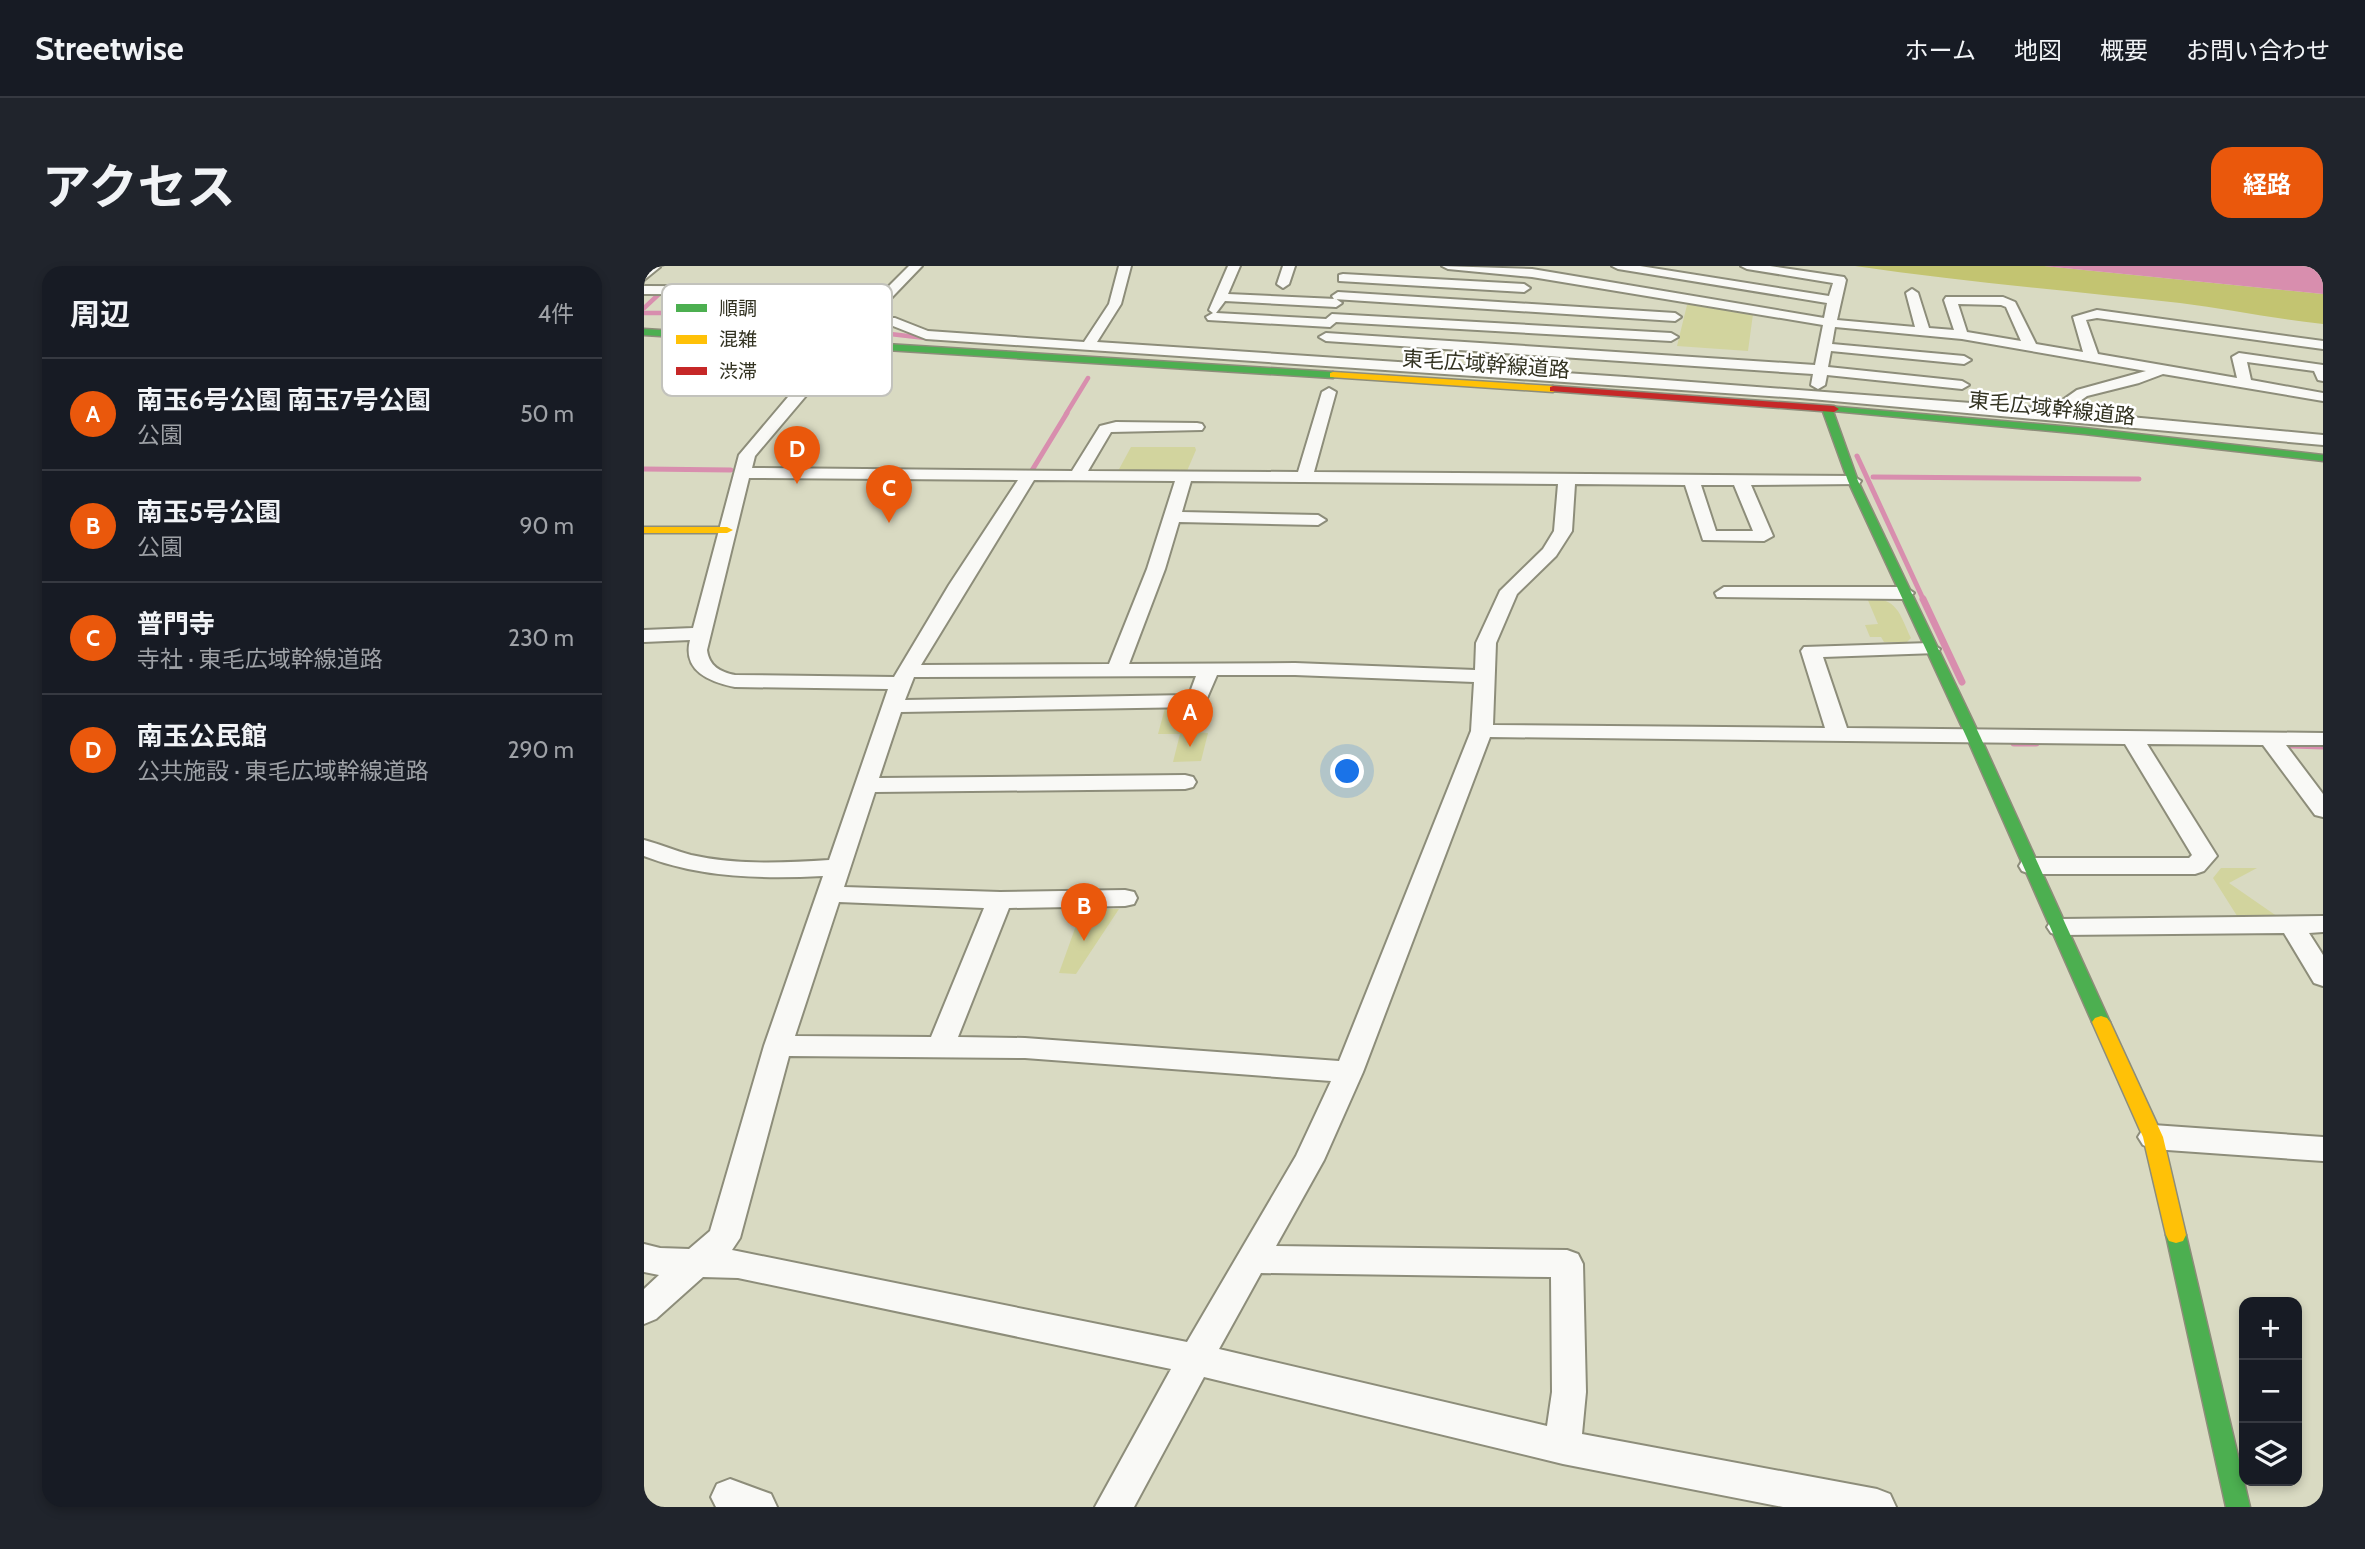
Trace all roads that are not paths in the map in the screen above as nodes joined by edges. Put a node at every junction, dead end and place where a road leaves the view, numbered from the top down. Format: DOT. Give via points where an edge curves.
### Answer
graph roads {
  1 [pos="916,266"];
  2 [pos="1125,266"];
  3 [pos="1234,266"];
  4 [pos="1289,266"];
  5 [pos="1448,266"];
  6 [pos="1618,266"];
  7 [pos="1725,266"];
  8 [pos="1747,266"];
  9 [pos="644,267"];
  10 [pos="1536,269"];
  11 [pos="1345,272"];
  12 [pos="644,275"];
  13 [pos="1708,280"];
  14 [pos="1283,284"];
  15 [pos="1524,288"];
  16 [pos="644,290"];
  17 [pos="662,290"];
  18 [pos="892,290"];
  19 [pos="1912,293"];
  20 [pos="1221,297"];
  21 [pos="1683,298"];
  22 [pos="1337,300"];
  23 [pos="1834,300"];
  24 [pos="1514,307"];
  25 [pos="1675,317"];
  26 [pos="892,322"];
  27 [pos="1830,323"];
  28 [pos="1330,326"];
  29 [pos="1503,327"];
  30 [pos="1923,331"];
  31 [pos="644,332"];
  32 [pos="662,333"];
  33 [pos="1964,336"];
  34 [pos="1671,337"];
  35 [pos="644,340"];
  36 [pos="662,341"];
  37 [pos="2323,345"];
  38 [pos="1088,346"];
  39 [pos="1826,346"];
  40 [pos="2030,346"];
  41 [pos="1495,348"];
  42 [pos="892,350"];
  43 [pos="2092,358"];
  44 [pos="1667,359"];
  45 [pos="1964,360"];
  46 [pos="1321,361"];
  47 [pos="1821,370"];
  48 [pos="2161,370"];
  49 [pos="1483,371"];
  50 [pos="2323,377"];
  51 [pos="2245,384"];
  52 [pos="1962,385"];
  53 [pos="1329,392"];
  54 [pos="1817,393"];
  55 [pos="796,396"];
  56 [pos="2323,397"];
  57 [pos="1958,405"];
  58 [pos="2055,412"];
  59 [pos="1828,414"];
  60 [pos="1197,427"];
  61 [pos="2323,440"];
  62 [pos="2323,458"];
  63 [pos="2323,466"];
  64 [pos="744,473"];
  65 [pos="1029,475"];
  66 [pos="1077,475"];
  67 [pos="1185,475"];
  68 [pos="1305,476"];
  69 [pos="1567,477"];
  70 [pos="1691,478"];
  71 [pos="1740,479"];
  72 [pos="1853,481"];
  73 [pos="1172,517"];
  74 [pos="1318,520"];
  75 [pos="644,530"];
  76 [pos="727,530"];
  77 [pos="1724,593"];
  78 [pos="1905,593"];
  79 [pos="699,634"];
  80 [pos="644,636"];
  81 [pos="1930,649"];
  82 [pos="1117,669"];
  83 [pos="1209,669"];
  84 [pos="1486,676"];
  85 [pos="903,677"];
  86 [pos="892,706"];
  87 [pos="1482,731"];
  88 [pos="1838,734"];
  89 [pos="1973,736"];
  90 [pos="2133,739"];
  91 [pos="2270,739"];
  92 [pos="2323,739"];
  93 [pos="1185,782"];
  94 [pos="866,785"];
  95 [pos="2323,810"];
  96 [pos="644,847"];
  97 [pos="2031,866"];
  98 [pos="839,867"];
  99 [pos="830,894"];
  100 [pos="1125,898"];
  101 [pos="1000,900"];
  102 [pos="2291,924"];
  103 [pos="2323,924"];
  104 [pos="2060,927"];
  105 [pos="2323,976"];
  106 [pos="778,1046"];
  107 [pos="940,1048"];
  108 [pos="1349,1072"];
  109 [pos="2153,1137"];
  110 [pos="2323,1149"];
  111 [pos="644,1258"];
  112 [pos="1252,1259"];
  113 [pos="696,1264"];
  114 [pos="644,1309"];
  115 [pos="1195,1359"];
  116 [pos="1563,1447"];
  117 [pos="1114,1507"];
  118 [pos="1877,1507"];
  119 [pos="2238,1507"];
  1 -- 18 [label="street"];
  2 -- 38 [label="street" via="1115,304"];
  3 -- 20 [label="street"];
  4 -- 14 [label="street"];
  5 -- 10 [label="street"];
  6 -- 13 [label="street"];
  7 -- 13 [label="street"];
  8 -- 23 [label="street" via="1840,280"];
  9 -- 12 [label="street" via="654,267"];
  10 -- 15 [label="street"];
  10 -- 21 [label="street"];
  11 -- 15 [label="street"];
  11 -- 22 [label="street"];
  13 -- 21 [label="street"];
  13 -- 23 [label="street"];
  15 -- 24 [label="street"];
  16 -- 17 [label="street"];
  19 -- 30 [label="street"];
  20 -- 22 [label="street"];
  20 -- 28 [label="street" via="1210,321"];
  21 -- 25 [label="street"];
  21 -- 27 [label="street"];
  22 -- 24 [label="street"];
  22 -- 28 [label="street"];
  23 -- 27 [label="street"];
  24 -- 25 [label="street"];
  24 -- 29 [label="street"];
  25 -- 34 [label="street"];
  26 -- 38 [label="street" via="926,335"];
  27 -- 30 [label="street"];
  27 -- 39 [label="street"];
  28 -- 29 [label="street"];
  28 -- 41 [label="street"];
  28 -- 46 [label="street"];
  29 -- 34 [label="street"];
  29 -- 41 [label="street"];
  30 -- 33 [label="street"];
  31 -- 32 [label="main road, 東毛広域幹線道路"];
  33 -- 40 [label="street"];
  33 -- 40 [label="street" via="1950,300 2003,301 2011,305"];
  33 -- 45 [label="street"];
  34 -- 44 [label="street"];
  35 -- 36 [label="main road, 東毛広域幹線道路"];
  37 -- 43 [label="street" via="2097,314 2079,317"];
  38 -- 46 [label="street"];
  39 -- 45 [label="street"];
  39 -- 47 [label="street"];
  40 -- 43 [label="street"];
  41 -- 44 [label="street"];
  41 -- 49 [label="street"];
  42 -- 59 [label="main road, 東毛広域幹線道路"];
  43 -- 48 [label="street"];
  44 -- 47 [label="street"];
  45 -- 52 [label="street"];
  46 -- 49 [label="street"];
  47 -- 52 [label="street"];
  47 -- 54 [label="street"];
  48 -- 51 [label="street"];
  48 -- 58 [label="street" via="2082,393"];
  49 -- 54 [label="street"];
  50 -- 51 [label="street" via="2319,368 2239,358"];
  51 -- 56 [label="street"];
  52 -- 57 [label="street"];
  53 -- 68 [label="street"];
  54 -- 57 [label="street"];
  55 -- 64 [label="street" via="751,449"];
  57 -- 58 [label="street"];
  58 -- 61 [label="street"];
  59 -- 62 [label="main road, 東毛広域幹線道路" via="2084,431"];
  59 -- 63 [label="main road, 東毛広域幹線道路"];
  59 -- 72 [label="main road"];
  60 -- 66 [label="street" via="1105,429"];
  64 -- 65 [label="street"];
  64 -- 76 [label="street"];
  65 -- 66 [label="street"];
  65 -- 85 [label="street"];
  66 -- 67 [label="street"];
  67 -- 68 [label="street"];
  67 -- 73 [label="street"];
  68 -- 69 [label="street"];
  69 -- 70 [label="street"];
  69 -- 84 [label="street" via="1563,531 1550,552 1509,591 1498,611 1486,643"];
  70 -- 71 [label="street"];
  70 -- 71 [label="street" via="1709,536 1764,536"];
  71 -- 72 [label="street"];
  72 -- 78 [label="main road"];
  73 -- 74 [label="street"];
  73 -- 82 [label="street"];
  75 -- 76 [label="main road"];
  76 -- 79 [label="street"];
  77 -- 78 [label="street"];
  78 -- 81 [label="main road"];
  79 -- 80 [label="street"];
  79 -- 85 [label="street" via="697,660 722,678 754,682"];
  81 -- 88 [label="street" via="1811,651"];
  81 -- 89 [label="main road"];
  82 -- 83 [label="street"];
  82 -- 85 [label="street"];
  83 -- 84 [label="street"];
  83 -- 86 [label="street" via="1197,701"];
  84 -- 87 [label="street"];
  85 -- 86 [label="street"];
  86 -- 94 [label="street"];
  87 -- 88 [label="street"];
  87 -- 108 [label="street"];
  88 -- 89 [label="street"];
  89 -- 90 [label="street"];
  89 -- 97 [label="main road"];
  90 -- 91 [label="street"];
  90 -- 97 [label="street" via="2206,856 2195,866"];
  91 -- 92 [label="street"];
  91 -- 95 [label="street"];
  93 -- 94 [label="street"];
  94 -- 98 [label="street"];
  96 -- 98 [label="street" via="711,867"];
  97 -- 104 [label="main road"];
  98 -- 99 [label="street"];
  99 -- 101 [label="street"];
  99 -- 106 [label="street"];
  100 -- 101 [label="street"];
  101 -- 107 [label="street"];
  102 -- 103 [label="street"];
  102 -- 104 [label="street"];
  102 -- 105 [label="street"];
  104 -- 109 [label="main road"];
  106 -- 107 [label="street"];
  106 -- 113 [label="street" via="724,1238"];
  107 -- 108 [label="street" via="1025,1048"];
  108 -- 112 [label="street" via="1309,1160"];
  109 -- 110 [label="street"];
  109 -- 119 [label="main road"];
  111 -- 113 [label="street"];
  112 -- 115 [label="street"];
  112 -- 116 [label="street" via="1567,1264 1569,1392"];
  113 -- 114 [label="street"];
  113 -- 115 [label="street" via="738,1264"];
  115 -- 116 [label="street"];
  115 -- 117 [label="street"];
  116 -- 118 [label="street"];
}
